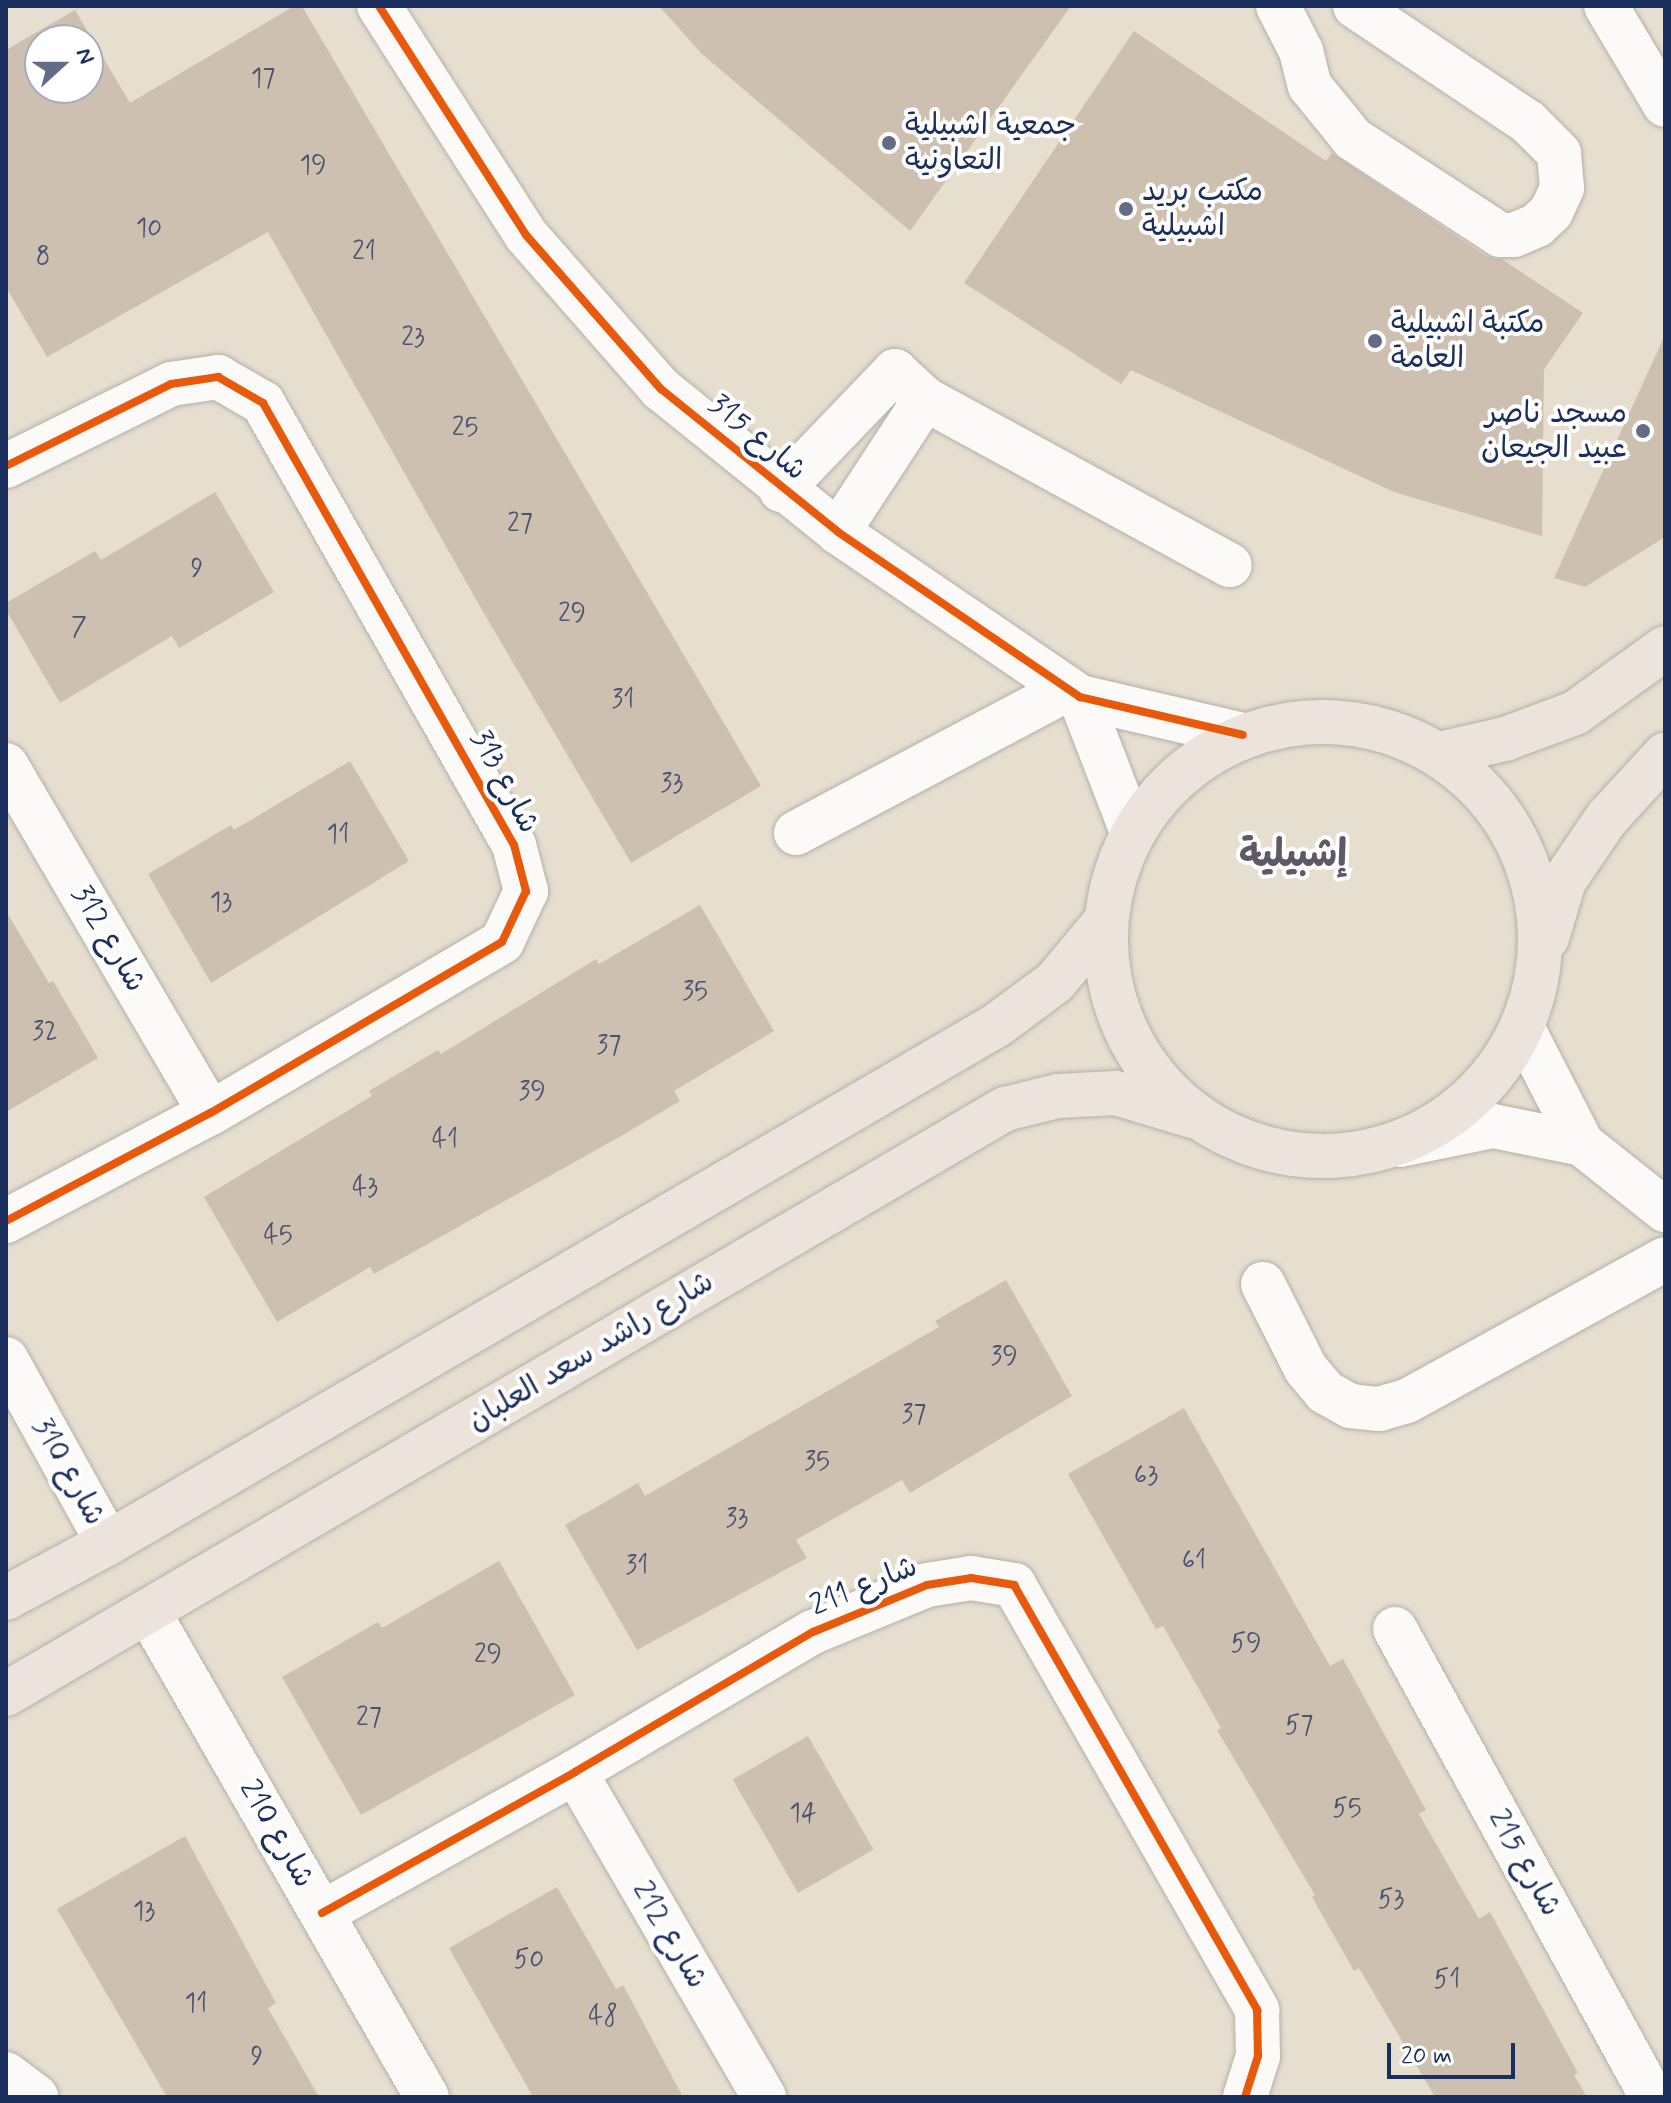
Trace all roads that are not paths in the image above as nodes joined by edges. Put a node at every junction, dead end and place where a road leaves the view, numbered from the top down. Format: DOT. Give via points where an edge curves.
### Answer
graph roads {
  1 [pos="379,6"];
  2 [pos="1278,6"];
  3 [pos="1355,6"];
  4 [pos="1606,6"];
  5 [pos="1665,105"];
  6 [pos="910,385"];
  7 [pos="6,466"];
  8 [pos="781,490"];
  9 [pos="838,532"];
  10 [pos="1230,565"];
  11 [pos="1665,648"];
  12 [pos="1074,693"];
  13 [pos="1243,735"];
  14 [pos="1440,754"];
  15 [pos="1665,755"];
  16 [pos="6,765"];
  17 [pos="1132,832"];
  18 [pos="796,833"];
  19 [pos="1105,922"];
  20 [pos="1541,959"];
  21 [pos="1523,1029"];
  22 [pos="210,1113"];
  23 [pos="1197,1117"];
  24 [pos="1582,1144"];
  25 [pos="1400,1145"];
  26 [pos="1657,1194"];
  27 [pos="6,1221"];
  28 [pos="1665,1259"];
  29 [pos="1263,1284"];
  30 [pos="6,1359"];
  31 [pos="108,1543"];
  32 [pos="6,1598"];
  33 [pos="149,1613"];
  34 [pos="1395,1629"];
  35 [pos="6,1694"];
  36 [pos="575,1772"];
  37 [pos="322,1913"];
  38 [pos="6,2074"];
  39 [pos="36,2097"];
  40 [pos="427,2097"];
  41 [pos="764,2097"];
  42 [pos="1245,2097"];
  43 [pos="1652,2097"];
  1 -- 8 [label="street, شارع 315" via="526,235 661,389"];
  2 -- 3 [label="street" via="1301,51 1310,86 1353,139 1500,235 1537,225 1551,212 1562,188 1559,153 1528,122"];
  4 -- 5 [label="street"];
  6 -- 8 [label="street"];
  6 -- 9 [label="street"];
  6 -- 10 [label="street"];
  7 -- 22 [label="street, شارع 313" via="171,384 218,377 263,403 514,845 526,891 502,942"];
  8 -- 9 [label="street, شارع 315"];
  9 -- 12 [label="street, شارع 315"];
  11 -- 14 [label="main road" via="1575,713 1505,739"];
  12 -- 13 [label="street, شارع 315"];
  12 -- 17 [label="street"];
  12 -- 18 [label="street"];
  13 -- 14 [label="main road" via="1292,722 1343,721 1394,732"];
  13 -- 17 [label="main road" via="1199,758 1161,791"];
  14 -- 20 [label="main road" via="1486,793 1519,843 1538,899"];
  15 -- 20 [label="main road" via="1607,818 1564,881"];
  16 -- 22 [label="street, شارع 312"];
  17 -- 19 [label="main road" via="1114,876"];
  19 -- 23 [label="main road" via="1113,997 1145,1064"];
  19 -- 31 [label="main road" via="1055,982 997,1025"];
  20 -- 21 [label="main road"];
  21 -- 24 [label="street"];
  21 -- 25 [label="main road" via="1493,1078 1451,1117"];
  22 -- 27 [label="street, شارع 313"];
  23 -- 25 [label="main road" via="1260,1149 1331,1158"];
  23 -- 33 [label="main road, شارع راشد سعد العلبان" via="1116,1093 1058,1096 1005,1109"];
  24 -- 25 [label="street" via="1493,1126"];
  24 -- 26 [label="street"];
  28 -- 29 [label="street" via="1407,1401 1379,1409 1350,1406 1325,1392 1306,1369"];
  30 -- 31 [label="street, شارع 310"];
  31 -- 32 [label="main road"];
  33 -- 35 [label="main road, شارع راشد سعد العلبان"];
  33 -- 37 [label="street, شارع 210"];
  34 -- 43 [label="street, شارع 215"];
  36 -- 37 [label="street, شارع 211"];
  36 -- 41 [label="street, شارع 212"];
  36 -- 42 [label="street, شارع 211" via="813,1632 927,1585 971,1578 1014,1585 1257,2010 1258,2056"];
  37 -- 40 [label="street, شارع 210"];
  38 -- 39 [label="street"];
}
